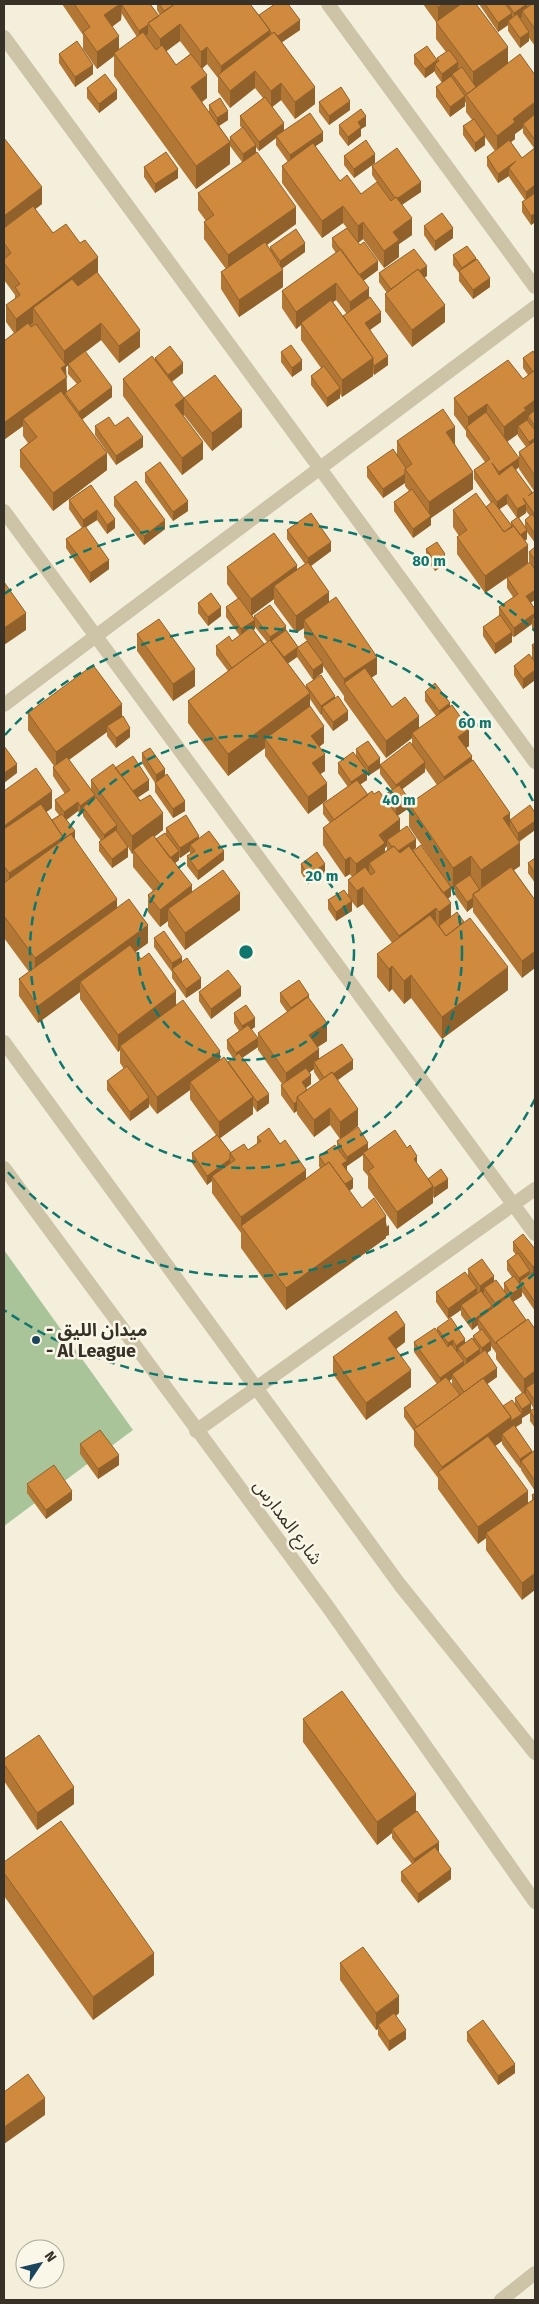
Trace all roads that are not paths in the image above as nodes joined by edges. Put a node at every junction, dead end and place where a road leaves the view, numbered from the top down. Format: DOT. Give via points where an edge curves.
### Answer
graph roads {
  1 [pos="328,4"];
  2 [pos="4,37"];
  3 [pos="535,286"];
  4 [pos="535,307"];
  5 [pos="320,469"];
  6 [pos="4,511"];
  7 [pos="96,635"];
  8 [pos="4,705"];
  9 [pos="535,762"];
  10 [pos="4,1042"];
  11 [pos="4,1168"];
  12 [pos="535,1188"];
  13 [pos="514,1204"];
  14 [pos="535,1234"];
  15 [pos="257,1389"];
  16 [pos="196,1431"];
  17 [pos="535,1753"];
  18 [pos="535,1902"];
  19 [pos="535,2274"];
  20 [pos="501,2300"];
  1 -- 3 [label="street"];
  2 -- 5 [label="street"];
  4 -- 5 [label="street"];
  5 -- 7 [label="street"];
  5 -- 9 [label="street"];
  6 -- 7 [label="street"];
  7 -- 8 [label="street"];
  7 -- 13 [label="street"];
  10 -- 15 [label="street"];
  11 -- 16 [label="street, شارع المدارس"];
  12 -- 13 [label="street"];
  13 -- 14 [label="street"];
  13 -- 15 [label="street"];
  15 -- 16 [label="street"];
  15 -- 17 [label="street" via="400,1585"];
  16 -- 18 [label="street, شارع المدارس" via="328,1607"];
  19 -- 20 [label="street"];
}
